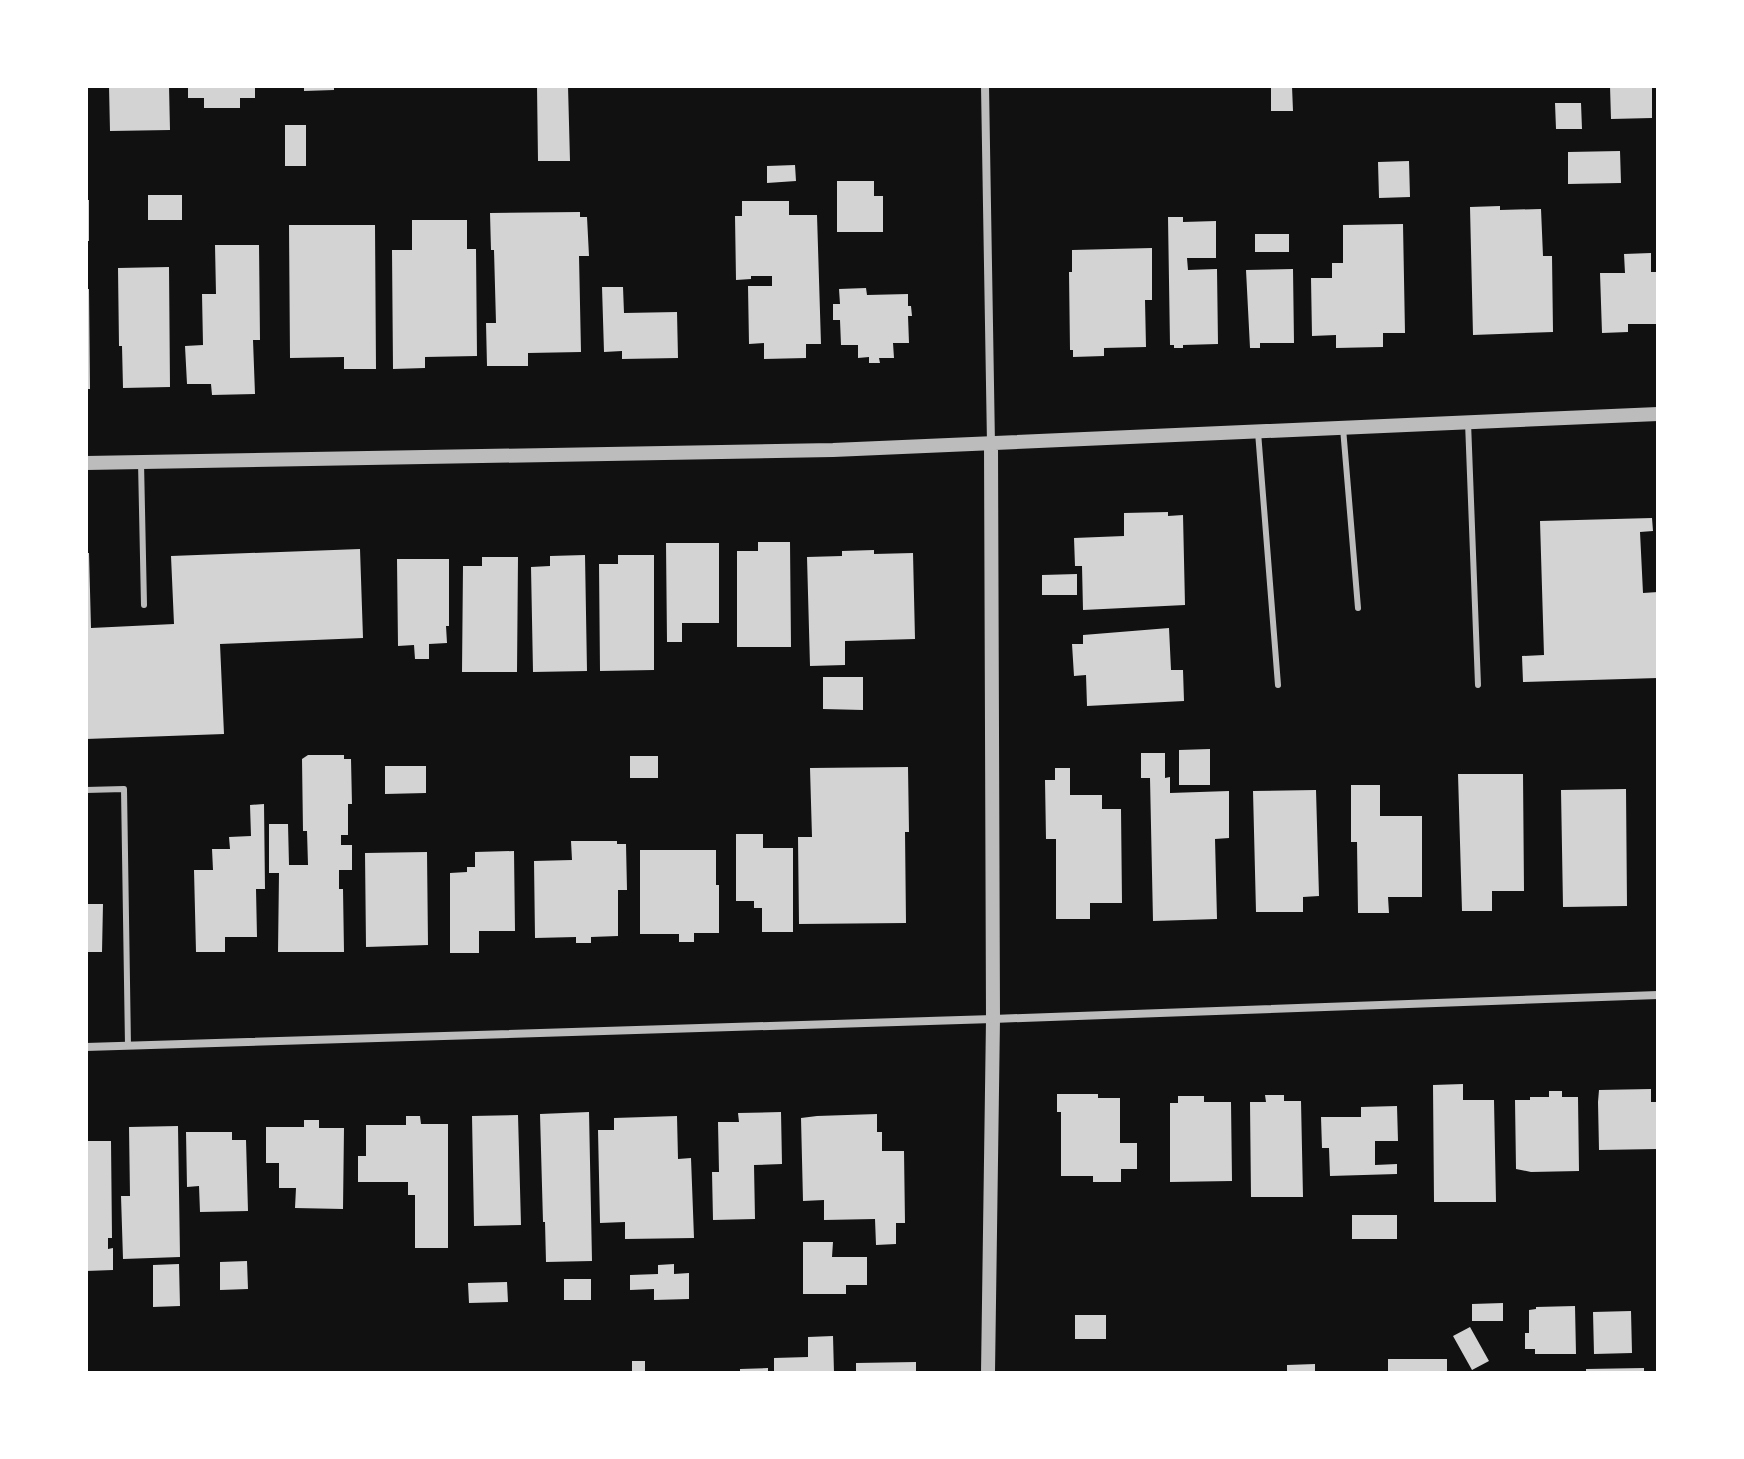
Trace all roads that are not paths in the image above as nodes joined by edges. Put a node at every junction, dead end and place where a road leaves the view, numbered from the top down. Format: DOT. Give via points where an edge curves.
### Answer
graph roads {
  1 [pos="985,86"];
  2 [pos="1658,414"];
  3 [pos="1468,422"];
  4 [pos="1343,428"];
  5 [pos="1258,432"];
  6 [pos="991,445"];
  7 [pos="141,462"];
  8 [pos="86,463"];
  9 [pos="144,605"];
  10 [pos="1358,608"];
  11 [pos="1278,685"];
  12 [pos="1478,685"];
  13 [pos="86,790"];
  14 [pos="1658,995"];
  15 [pos="993,1019"];
  16 [pos="128,1046"];
  17 [pos="86,1047"];
  18 [pos="988,1373"];
  1 -- 6 [label="street"];
  2 -- 3 [label="street"];
  3 -- 4 [label="street"];
  3 -- 12 [label="lane"];
  4 -- 5 [label="street"];
  4 -- 10 [label="lane"];
  5 -- 6 [label="street"];
  5 -- 11 [label="lane"];
  6 -- 7 [label="street"];
  6 -- 15 [label="street"];
  7 -- 8 [label="street"];
  7 -- 9 [label="lane"];
  13 -- 16 [label="lane" via="124,789"];
  14 -- 15 [label="street"];
  15 -- 16 [label="street"];
  15 -- 18 [label="street"];
  16 -- 17 [label="street"];
}
